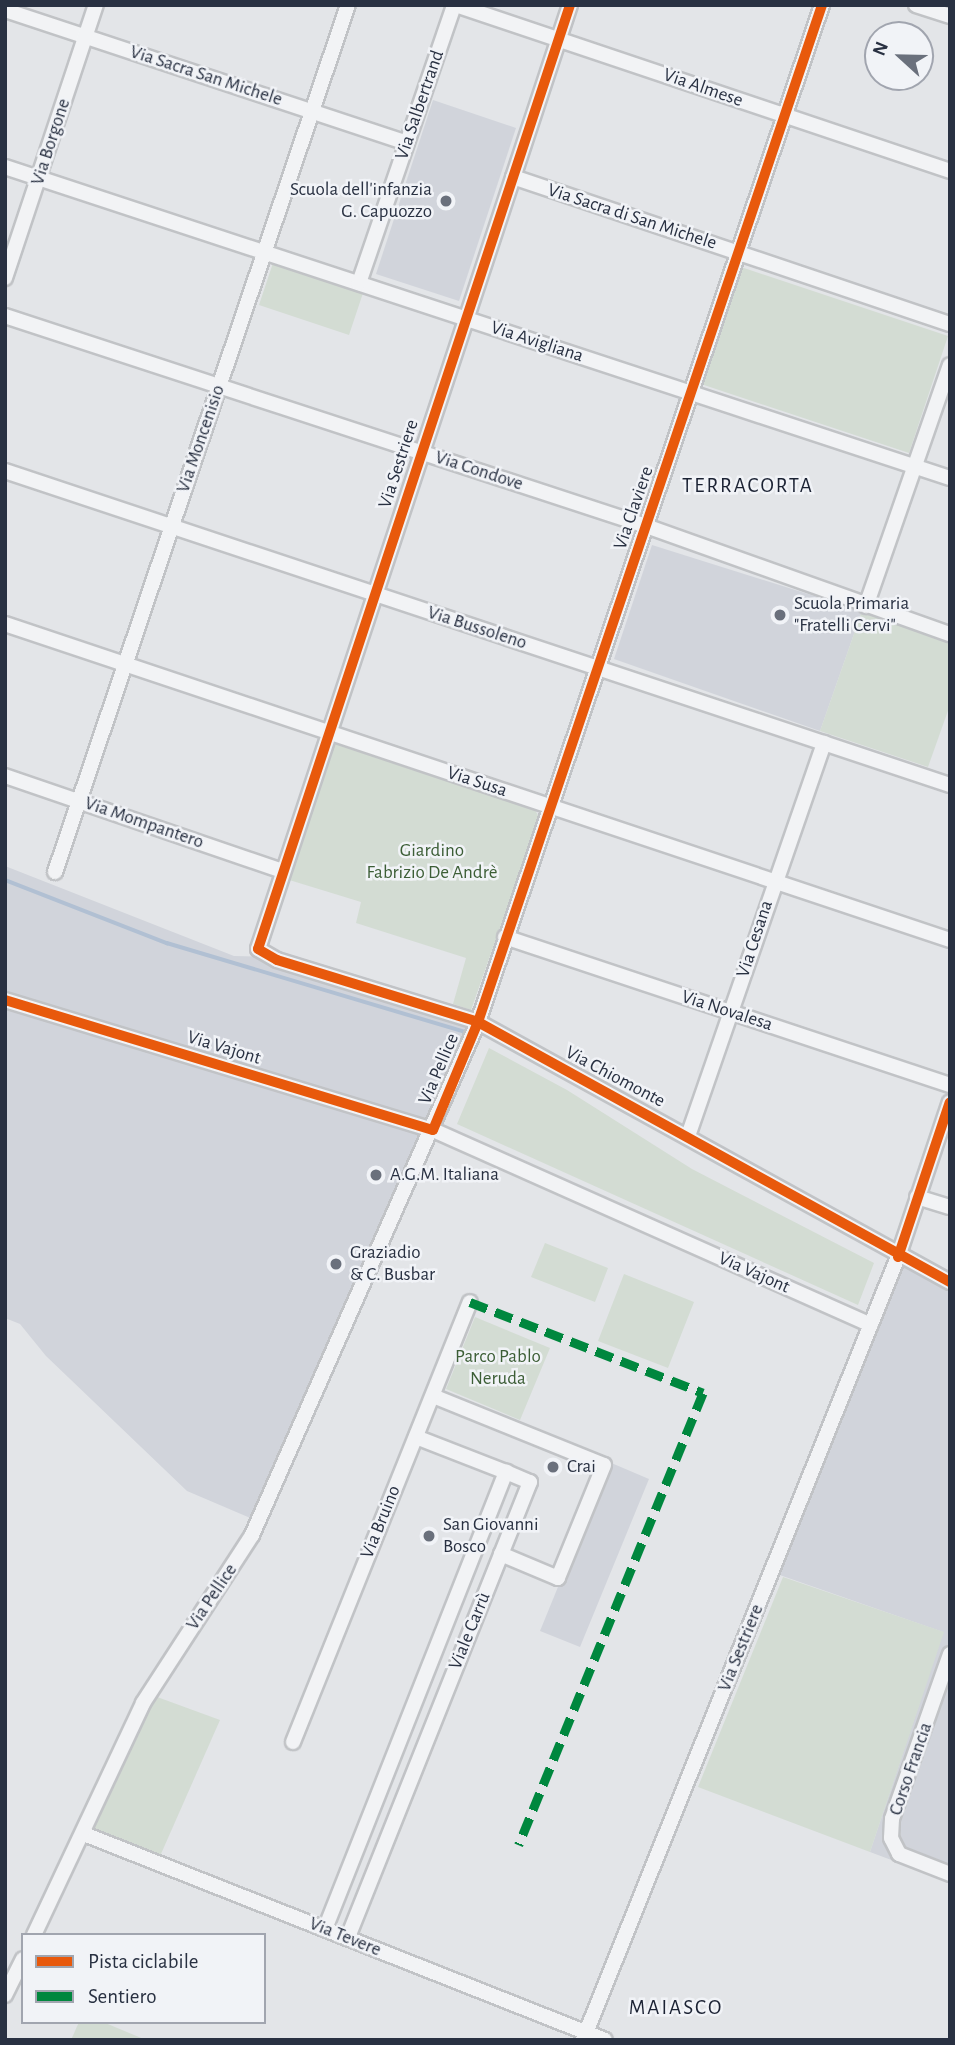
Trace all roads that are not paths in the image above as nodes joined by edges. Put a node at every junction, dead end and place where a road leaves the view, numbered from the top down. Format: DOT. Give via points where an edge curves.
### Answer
graph roads {
  1 [pos="96,5"];
  2 [pos="348,5"];
  3 [pos="455,5"];
  4 [pos="570,5"];
  5 [pos="822,5"];
  6 [pos="916,5"];
  7 [pos="5,9"];
  8 [pos="950,16"];
  9 [pos="86,36"];
  10 [pos="559,40"];
  11 [pos="313,110"];
  12 [pos="785,116"];
  13 [pos="407,143"];
  14 [pos="5,167"];
  15 [pos="950,171"];
  16 [pos="513,177"];
  17 [pos="39,178"];
  18 [pos="265,252"];
  19 [pos="738,253"];
  20 [pos="5,278"];
  21 [pos="359,283"];
  22 [pos="5,316"];
  23 [pos="466,318"];
  24 [pos="950,324"];
  25 [pos="950,365"];
  26 [pos="219,386"];
  27 [pos="691,393"];
  28 [pos="421,452"];
  29 [pos="914,466"];
  30 [pos="5,471"];
  31 [pos="950,478"];
  32 [pos="172,526"];
  33 [pos="646,526"];
  34 [pos="374,594"];
  35 [pos="866,606"];
  36 [pos="5,624"];
  37 [pos="950,634"];
  38 [pos="125,664"];
  39 [pos="598,668"];
  40 [pos="328,732"];
  41 [pos="824,743"];
  42 [pos="5,776"];
  43 [pos="950,785"];
  44 [pos="78,801"];
  45 [pos="550,807"];
  46 [pos="282,870"];
  47 [pos="55,872"];
  48 [pos="774,881"];
  49 [pos="261,934"];
  50 [pos="505,937"];
  51 [pos="950,940"];
  52 [pos="5,1000"];
  53 [pos="731,1012"];
  54 [pos="478,1022"];
  55 [pos="950,1085"];
  56 [pos="950,1102"];
  57 [pos="433,1130"];
  58 [pos="688,1136"];
  59 [pos="917,1197"];
  60 [pos="950,1208"];
  61 [pos="898,1256"];
  62 [pos="950,1282"];
  63 [pos="470,1302"];
  64 [pos="870,1325"];
  65 [pos="433,1396"];
  66 [pos="416,1437"];
  67 [pos="506,1472"];
  68 [pos="501,1554"];
  69 [pos="950,1654"];
  70 [pos="947,1673"];
  71 [pos="293,1742"];
  72 [pos="377,1795"];
  73 [pos="401,1804"];
  74 [pos="84,1834"];
  75 [pos="356,1850"];
  76 [pos="379,1860"];
  77 [pos="950,1874"];
  78 [pos="324,1929"];
  79 [pos="35,1933"];
  80 [pos="348,1938"];
  81 [pos="21,1963"];
  82 [pos="5,1995"];
  83 [pos="585,2036"];
  84 [pos="604,2040"];
  1 -- 9 [label="street, Via Borgone"];
  2 -- 11 [label="street, Via Moncenisio"];
  3 -- 10 [label="street, Via Almese"];
  3 -- 13 [label="street, Via Salbertrand"];
  4 -- 10 [label="street, Via Sestriere"];
  5 -- 12 [label="street, Via Claviere"];
  6 -- 8 [label="street"];
  7 -- 9 [label="street, Via Sacra San Michele"];
  9 -- 11 [label="street, Via Sacra San Michele"];
  9 -- 17 [label="street, Via Borgone"];
  10 -- 12 [label="street, Via Almese"];
  10 -- 16 [label="street, Via Sestriere"];
  11 -- 13 [label="street, Via Sacra San Michele"];
  11 -- 18 [label="street, Via Moncenisio"];
  12 -- 15 [label="street, Via Almese"];
  12 -- 19 [label="street, Via Claviere"];
  13 -- 21 [label="street, Via Salbertrand"];
  14 -- 17 [label="street, Via Avigliana"];
  16 -- 19 [label="street, Via Sacra di San Michele"];
  16 -- 23 [label="street, Via Sestriere"];
  17 -- 18 [label="street, Via Avigliana"];
  17 -- 20 [label="street, Via Borgone"];
  18 -- 21 [label="street, Via Avigliana"];
  18 -- 26 [label="street, Via Moncenisio"];
  19 -- 24 [label="street, Via Sacra di San Michele"];
  19 -- 27 [label="street, Via Claviere"];
  21 -- 23 [label="street, Via Avigliana"];
  22 -- 26 [label="street, Via Condove"];
  23 -- 27 [label="street, Via Avigliana"];
  23 -- 28 [label="street, Via Sestriere"];
  25 -- 29 [label="street"];
  26 -- 28 [label="street, Via Condove"];
  26 -- 32 [label="street, Via Moncenisio"];
  27 -- 29 [label="street, Via Avigliana"];
  27 -- 33 [label="street, Via Claviere"];
  28 -- 33 [label="street, Via Condove"];
  28 -- 34 [label="street, Via Sestriere"];
  29 -- 31 [label="street, Via Avigliana"];
  29 -- 35 [label="street"];
  30 -- 32 [label="street, Via Bussoleno"];
  32 -- 34 [label="street, Via Bussoleno"];
  32 -- 38 [label="street, Via Moncenisio"];
  33 -- 35 [label="street, Via Condove"];
  33 -- 39 [label="street, Via Claviere"];
  34 -- 39 [label="street, Via Bussoleno"];
  34 -- 40 [label="street, Via Sestriere"];
  35 -- 37 [label="street, Via Condove"];
  36 -- 38 [label="street, Via Susa"];
  38 -- 40 [label="street, Via Susa"];
  38 -- 44 [label="street, Via Moncenisio"];
  39 -- 41 [label="street, Via Bussoleno"];
  39 -- 45 [label="street, Via Claviere"];
  40 -- 45 [label="street, Via Susa"];
  40 -- 46 [label="street, Via Sestriere"];
  41 -- 43 [label="street, Via Bussoleno"];
  41 -- 48 [label="street, Via Cesana"];
  42 -- 44 [label="street, Via Mompantero"];
  44 -- 46 [label="street, Via Mompantero"];
  44 -- 47 [label="street, Via Moncenisio"];
  45 -- 48 [label="street, Via Susa"];
  45 -- 50 [label="street, Via Claviere"];
  46 -- 49 [label="street, Via Sestriere"];
  48 -- 51 [label="street, Via Susa"];
  48 -- 53 [label="street, Via Cesana"];
  49 -- 54 [label="street, Via Chiomonte" via="258,949 277,960"];
  50 -- 53 [label="street, Via Novalesa"];
  50 -- 54 [label="street, Via Claviere"];
  52 -- 57 [label="street, Via Vajont"];
  53 -- 55 [label="street, Via Novalesa"];
  53 -- 58 [label="street, Via Cesana"];
  54 -- 57 [label="street, Via Pellice"];
  54 -- 58 [label="street, Via Chiomonte"];
  56 -- 59 [label="street, Via Sestriere"];
  57 -- 64 [label="street, Via Vajont"];
  57 -- 74 [label="street, Via Pellice" via="252,1535 144,1703"];
  58 -- 61 [label="street, Via Chiomonte"];
  59 -- 60 [label="street"];
  59 -- 61 [label="street, Via Sestriere"];
  61 -- 62 [label="street, Via Chiomonte"];
  61 -- 64 [label="street, Via Sestriere"];
  63 -- 65 [label="street, Via Bruino"];
  64 -- 83 [label="street, Via Sestriere"];
  65 -- 66 [label="street, Via Bruino"];
  65 -- 68 [label="street" via="604,1465 558,1578"];
  66 -- 67 [label="street, Viale Carrù"];
  66 -- 71 [label="street, Via Bruino"];
  67 -- 68 [label="street, Viale Carrù" via="530,1482"];
  67 -- 72 [label="street, Viale Carrù"];
  68 -- 73 [label="street, Viale Carrù"];
  69 -- 70 [label="street, Corso Francia"];
  70 -- 77 [label="street, Corso Francia" via="892,1819 891,1838 900,1854"];
  72 -- 73 [label="street"];
  72 -- 75 [label="street, Viale Carrù"];
  73 -- 76 [label="street, Viale Carrù"];
  74 -- 78 [label="street, Via Tevere"];
  74 -- 79 [label="street, Via Pellice"];
  75 -- 76 [label="street"];
  75 -- 78 [label="street, Viale Carrù"];
  76 -- 80 [label="street, Viale Carrù"];
  78 -- 80 [label="street, Via Tevere"];
  80 -- 83 [label="street, Via Tevere"];
  81 -- 82 [label="street"];
  83 -- 84 [label="street, Via Tevere"];
}
